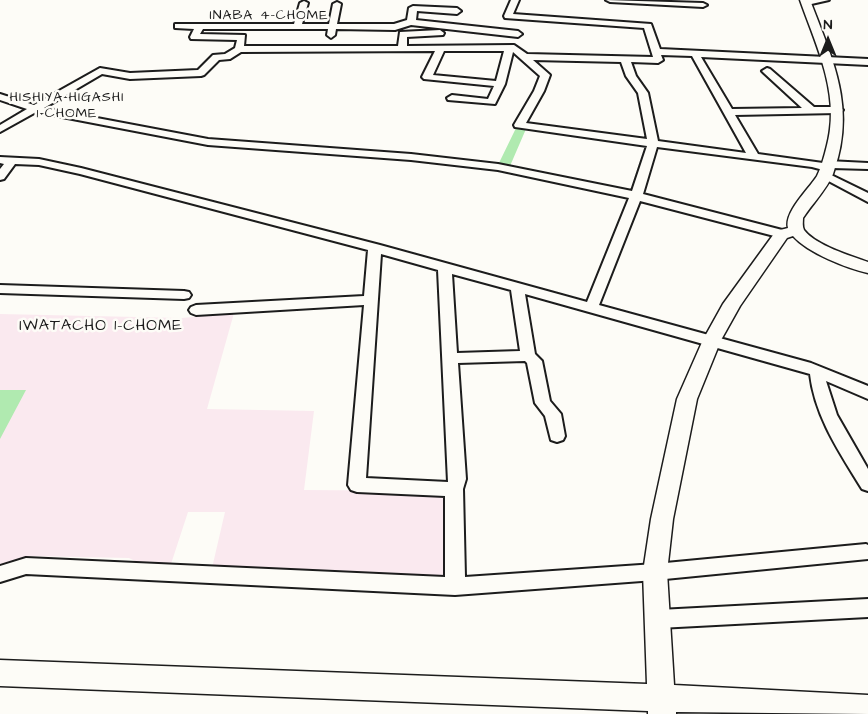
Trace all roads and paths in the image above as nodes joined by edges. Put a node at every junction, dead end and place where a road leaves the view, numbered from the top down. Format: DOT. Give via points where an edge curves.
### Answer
graph roads {
  1 [pos="460,0"];
  2 [pos="515,0"];
  3 [pos="610,0"];
  4 [pos="825,0"];
  5 [pos="806,2"];
  6 [pos="304,3"];
  7 [pos="337,4"];
  8 [pos="703,5"];
  9 [pos="623,10"];
  10 [pos="457,11"];
  11 [pos="524,16"];
  12 [pos="411,22"];
  13 [pos="178,26"];
  14 [pos="200,26"];
  15 [pos="449,26"];
  16 [pos="333,27"];
  17 [pos="518,34"];
  18 [pos="301,36"];
  19 [pos="363,38"];
  20 [pos="328,48"];
  21 [pos="402,48"];
  22 [pos="441,48"];
  23 [pos="476,48"];
  24 [pos="511,48"];
  25 [pos="239,49"];
  26 [pos="656,52"];
  27 [pos="696,54"];
  28 [pos="525,57"];
  29 [pos="625,59"];
  30 [pos="827,60"];
  31 [pos="868,62"];
  32 [pos="767,71"];
  33 [pos="500,84"];
  34 [pos="0,97"];
  35 [pos="452,98"];
  36 [pos="36,109"];
  37 [pos="838,110"];
  38 [pos="812,111"];
  39 [pos="729,112"];
  40 [pos="0,129"];
  41 [pos="653,144"];
  42 [pos="754,157"];
  43 [pos="5,161"];
  44 [pos="868,166"];
  45 [pos="827,169"];
  46 [pos="0,177"];
  47 [pos="636,196"];
  48 [pos="868,198"];
  49 [pos="789,232"];
  50 [pos="375,248"];
  51 [pos="445,268"];
  52 [pos="868,268"];
  53 [pos="517,287"];
  54 [pos="0,289"];
  55 [pos="184,296"];
  56 [pos="370,300"];
  57 [pos="591,308"];
  58 [pos="196,310"];
  59 [pos="712,340"];
  60 [pos="528,356"];
  61 [pos="449,358"];
  62 [pos="817,371"];
  63 [pos="868,393"];
  64 [pos="557,436"];
  65 [pos="868,484"];
  66 [pos="454,489"];
  67 [pos="867,550"];
  68 [pos="656,572"];
  69 [pos="0,574"];
  70 [pos="455,586"];
  71 [pos="868,608"];
  72 [pos="659,619"];
  73 [pos="0,673"];
  74 [pos="661,707"];
  75 [pos="868,709"];
  1 -- 10 [label="street"];
  2 -- 11 [label="street" via="508,16"];
  3 -- 9 [label="street"];
  4 -- 5 [label="street"];
  5 -- 30 [label="street"];
  6 -- 18 [label="street"];
  7 -- 16 [label="street"];
  8 -- 9 [label="street"];
  9 -- 11 [label="street"];
  9 -- 26 [label="street" via="648,26"];
  10 -- 12 [label="street" via="413,8"];
  10 -- 15 [label="street"];
  11 -- 17 [label="street"];
  12 -- 15 [label="street"];
  12 -- 19 [label="street"];
  13 -- 14 [label="street"];
  14 -- 18 [label="street"];
  14 -- 25 [label="street" via="194,37 242,37"];
  15 -- 17 [label="street"];
  16 -- 18 [label="street"];
  16 -- 19 [label="street"];
  16 -- 20 [label="street"];
  17 -- 24 [label="street"];
  18 -- 20 [label="street"];
  18 -- 25 [label="street"];
  19 -- 20 [label="street"];
  19 -- 21 [label="street"];
  21 -- 22 [label="street"];
  21 -- 23 [label="street" via="403,34 431,33 475,36"];
  22 -- 23 [label="street"];
  22 -- 33 [label="street" via="427,77"];
  23 -- 24 [label="street"];
  24 -- 28 [label="street"];
  24 -- 33 [label="street"];
  25 -- 36 [label="street" via="227,57 216,57 201,73 130,76 100,71"];
  26 -- 27 [label="street"];
  26 -- 29 [label="street" via="658,60"];
  27 -- 30 [label="street"];
  27 -- 39 [label="street"];
  28 -- 29 [label="street"];
  28 -- 41 [label="street" via="545,75 519,125"];
  29 -- 41 [label="street" via="631,76 643,93"];
  30 -- 31 [label="street"];
  30 -- 37 [label="street"];
  32 -- 38 [label="street"];
  33 -- 35 [label="street" via="491,102"];
  34 -- 36 [label="street"];
  36 -- 40 [label="street"];
  36 -- 47 [label="street" via="208,142 498,167"];
  37 -- 38 [label="street"];
  37 -- 45 [label="street"];
  38 -- 39 [label="street"];
  39 -- 42 [label="street"];
  41 -- 42 [label="street"];
  41 -- 47 [label="street"];
  42 -- 45 [label="street" via="813,164"];
  43 -- 46 [label="street"];
  43 -- 50 [label="street" via="40,162 81,171"];
  44 -- 45 [label="street"];
  45 -- 48 [label="street"];
  45 -- 49 [label="street"];
  47 -- 49 [label="street"];
  47 -- 57 [label="street"];
  49 -- 52 [label="street"];
  49 -- 59 [label="street" via="732,304"];
  50 -- 51 [label="street"];
  50 -- 56 [label="street"];
  51 -- 53 [label="street"];
  51 -- 61 [label="street"];
  53 -- 57 [label="street"];
  53 -- 60 [label="street"];
  54 -- 55 [label="street"];
  56 -- 58 [label="street"];
  56 -- 66 [label="street" via="357,485"];
  57 -- 59 [label="street"];
  59 -- 62 [label="street"];
  59 -- 68 [label="street" via="687,399 664,510"];
  60 -- 61 [label="street"];
  60 -- 64 [label="street" via="534,361 543,403 553,414"];
  61 -- 66 [label="street" via="457,479"];
  62 -- 63 [label="street"];
  62 -- 65 [label="street" via="822,404"];
  66 -- 70 [label="street"];
  67 -- 68 [label="street"];
  68 -- 70 [label="street"];
  68 -- 72 [label="street"];
  69 -- 70 [label="street" via="26,566"];
  71 -- 72 [label="street"];
  72 -- 74 [label="street"];
  73 -- 74 [label="street"];
  74 -- 75 [label="street" via="704,700"];
}
